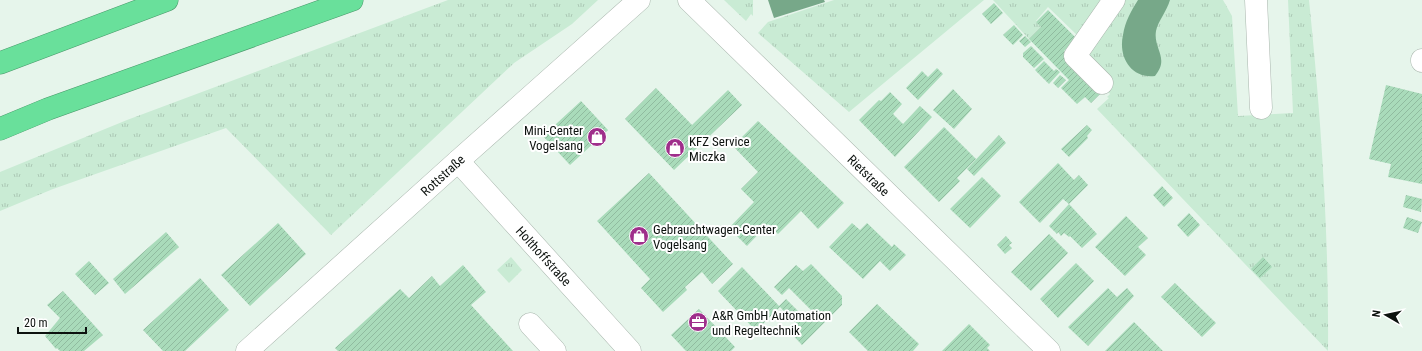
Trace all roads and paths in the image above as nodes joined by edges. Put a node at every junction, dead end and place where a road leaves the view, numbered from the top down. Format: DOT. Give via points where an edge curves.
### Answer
graph roads {
  1 [pos="167,0"];
  2 [pos="352,0"];
  3 [pos="639,0"];
  4 [pos="689,0"];
  5 [pos="1114,0"];
  6 [pos="1256,0"];
  7 [pos="0,63"];
  8 [pos="1102,83"];
  9 [pos="1261,108"];
  10 [pos="0,128"];
  11 [pos="458,161"];
  12 [pos="530,324"];
  13 [pos="552,350"];
  14 [pos="247,351"];
  15 [pos="630,351"];
  16 [pos="1049,351"];
  1 -- 7 [label="highway"];
  2 -- 10 [label="highway"];
  3 -- 11 [label="street, Rottstraße"];
  4 -- 16 [label="street, Rietstraße"];
  5 -- 8 [label="street" via="1075,56"];
  6 -- 9 [label="street"];
  11 -- 14 [label="street, Rottstraße"];
  11 -- 15 [label="street, Holthoffstraße"];
  12 -- 13 [label="street"];
}
